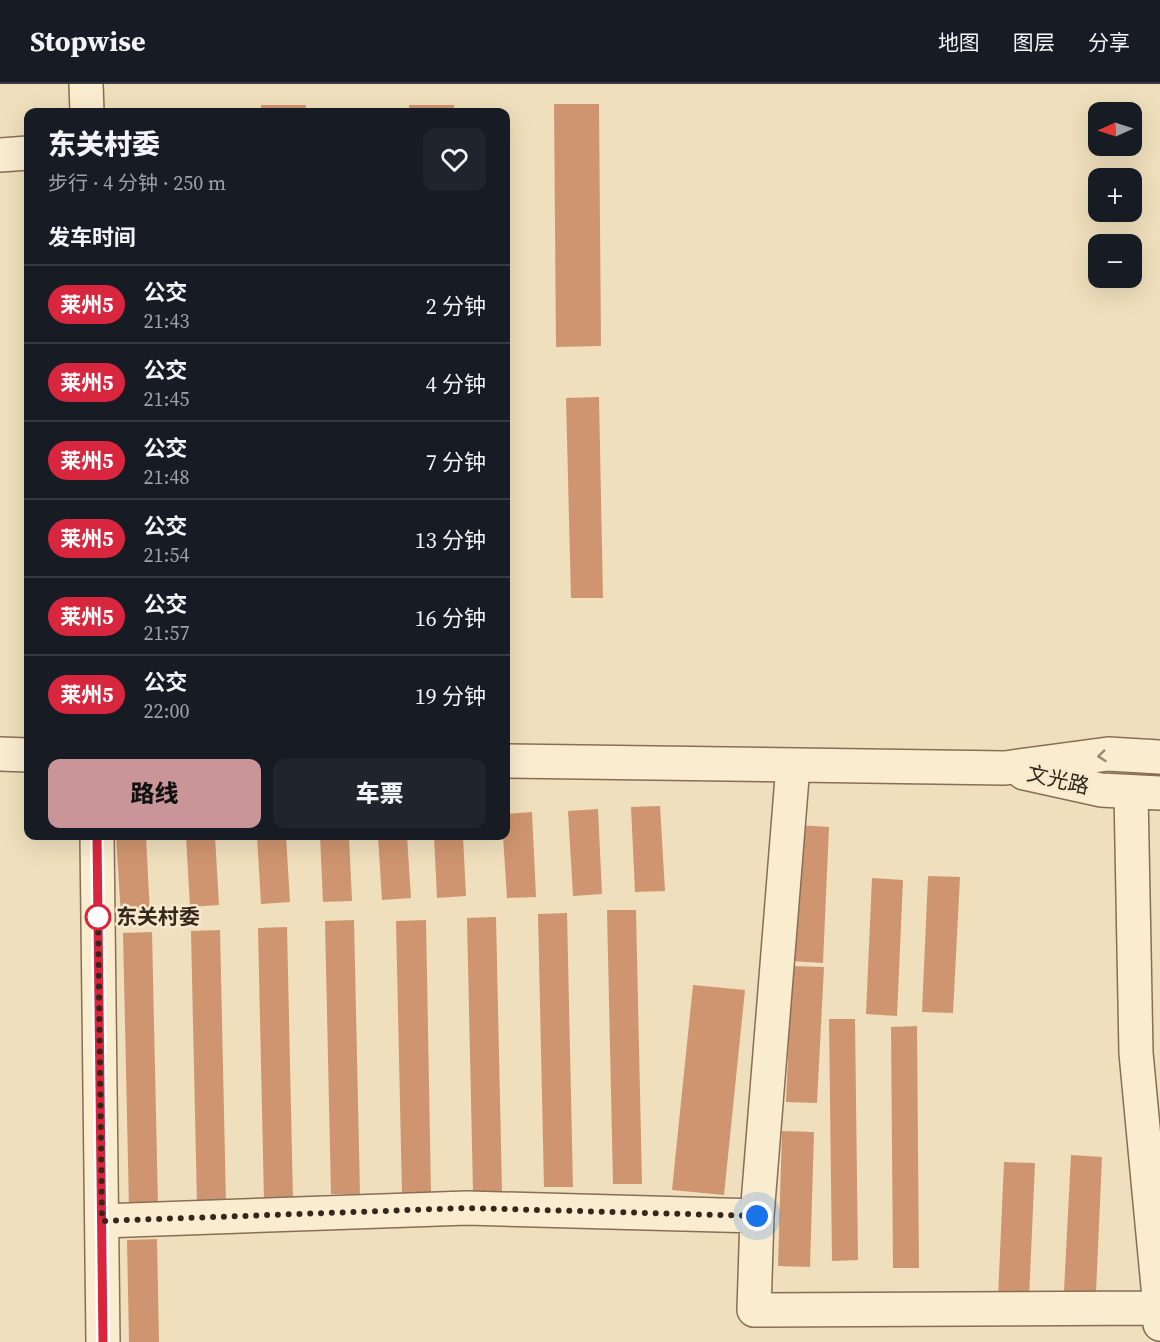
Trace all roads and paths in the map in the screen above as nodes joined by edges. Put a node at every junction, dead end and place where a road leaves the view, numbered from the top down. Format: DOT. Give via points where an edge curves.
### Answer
graph roads {
  1 [pos="86,84"];
  2 [pos="87,108"];
  3 [pos="24,153"];
  4 [pos="0,155"];
  5 [pos="0,754"];
  6 [pos="24,755"];
  7 [pos="1160,757"];
  8 [pos="510,761"];
  9 [pos="793,765"];
  10 [pos="1005,768"];
  11 [pos="1145,792"];
  12 [pos="97,840"];
  13 [pos="757,1216"];
  14 [pos="102,1221"];
  15 [pos="1160,1308"];
  16 [pos="1160,1324"];
  17 [pos="103,1342"];
  1 -- 2 [label="street"];
  3 -- 4 [label="street"];
  5 -- 6 [label="street"];
  7 -- 10 [label="street, 文光路, one-way" via="1108,754"];
  8 -- 9 [label="street"];
  9 -- 10 [label="street"];
  9 -- 13 [label="street"];
  10 -- 11 [label="street, 文光路" via="1101,790"];
  11 -- 15 [label="street" via="1136,1053"];
  12 -- 14 [label="street"];
  13 -- 14 [label="street" via="467,1208"];
  13 -- 15 [label="street" via="754,1310"];
  14 -- 17 [label="street"];
  15 -- 16 [label="street"];
}
